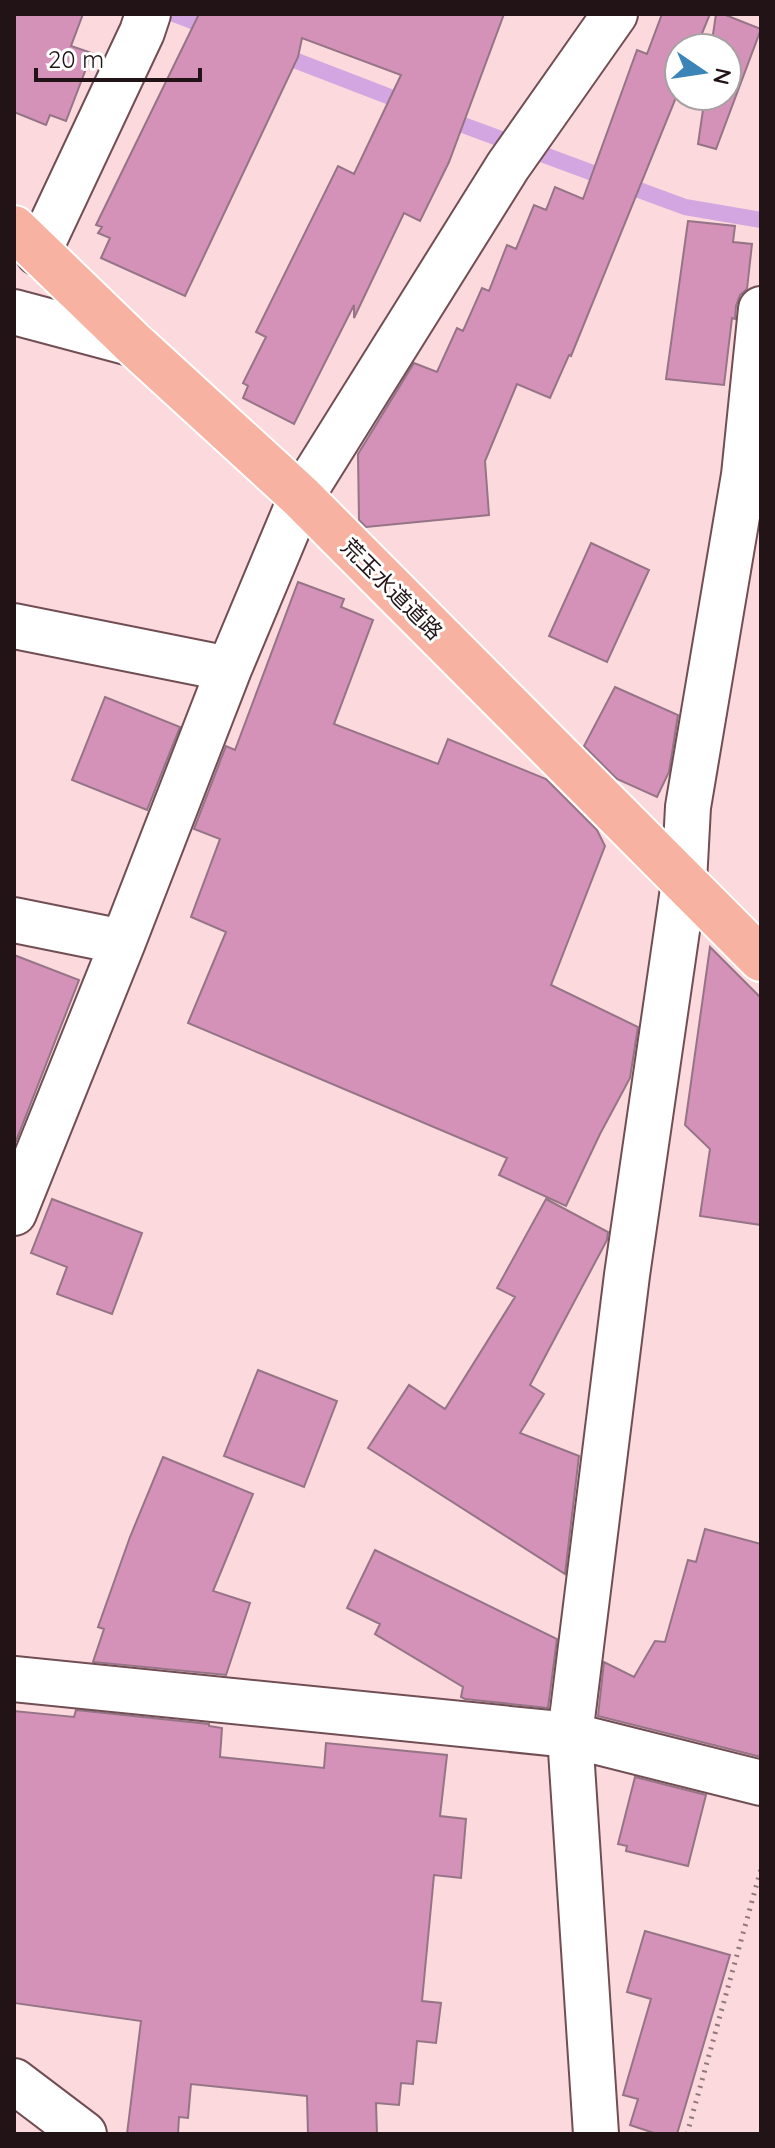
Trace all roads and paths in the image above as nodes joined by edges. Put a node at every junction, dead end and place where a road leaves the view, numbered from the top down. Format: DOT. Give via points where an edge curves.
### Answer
graph roads {
  1 [pos="605,17"];
  2 [pos="145,23"];
  3 [pos="26,240"];
  4 [pos="761,309"];
  5 [pos="14,312"];
  6 [pos="134,344"];
  7 [pos="301,497"];
  8 [pos="14,626"];
  9 [pos="229,669"];
  10 [pos="684,882"];
  11 [pos="14,920"];
  12 [pos="123,942"];
  13 [pos="761,959"];
  14 [pos="14,1213"];
  15 [pos="14,1679"];
  16 [pos="570,1735"];
  17 [pos="761,1783"];
  18 [pos="761,1869"];
  19 [pos="14,2081"];
  20 [pos="84,2134"];
  21 [pos="596,2134"];
  22 [pos="687,2134"];
  1 -- 7 [label="street"];
  2 -- 3 [label="street"];
  3 -- 6 [label="main road, 荒玉水道道路"];
  4 -- 10 [label="street" via="744,475 688,807"];
  5 -- 6 [label="street"];
  6 -- 7 [label="main road, 荒玉水道道路"];
  7 -- 9 [label="street"];
  7 -- 10 [label="main road, 荒玉水道道路"];
  8 -- 9 [label="street"];
  9 -- 12 [label="street"];
  10 -- 13 [label="main road, 荒玉水道道路"];
  10 -- 16 [label="street" via="627,1275"];
  11 -- 12 [label="street"];
  12 -- 14 [label="street"];
  15 -- 16 [label="street"];
  16 -- 17 [label="street"];
  16 -- 21 [label="street"];
  18 -- 22 [label="path"];
  19 -- 20 [label="street"];
}
